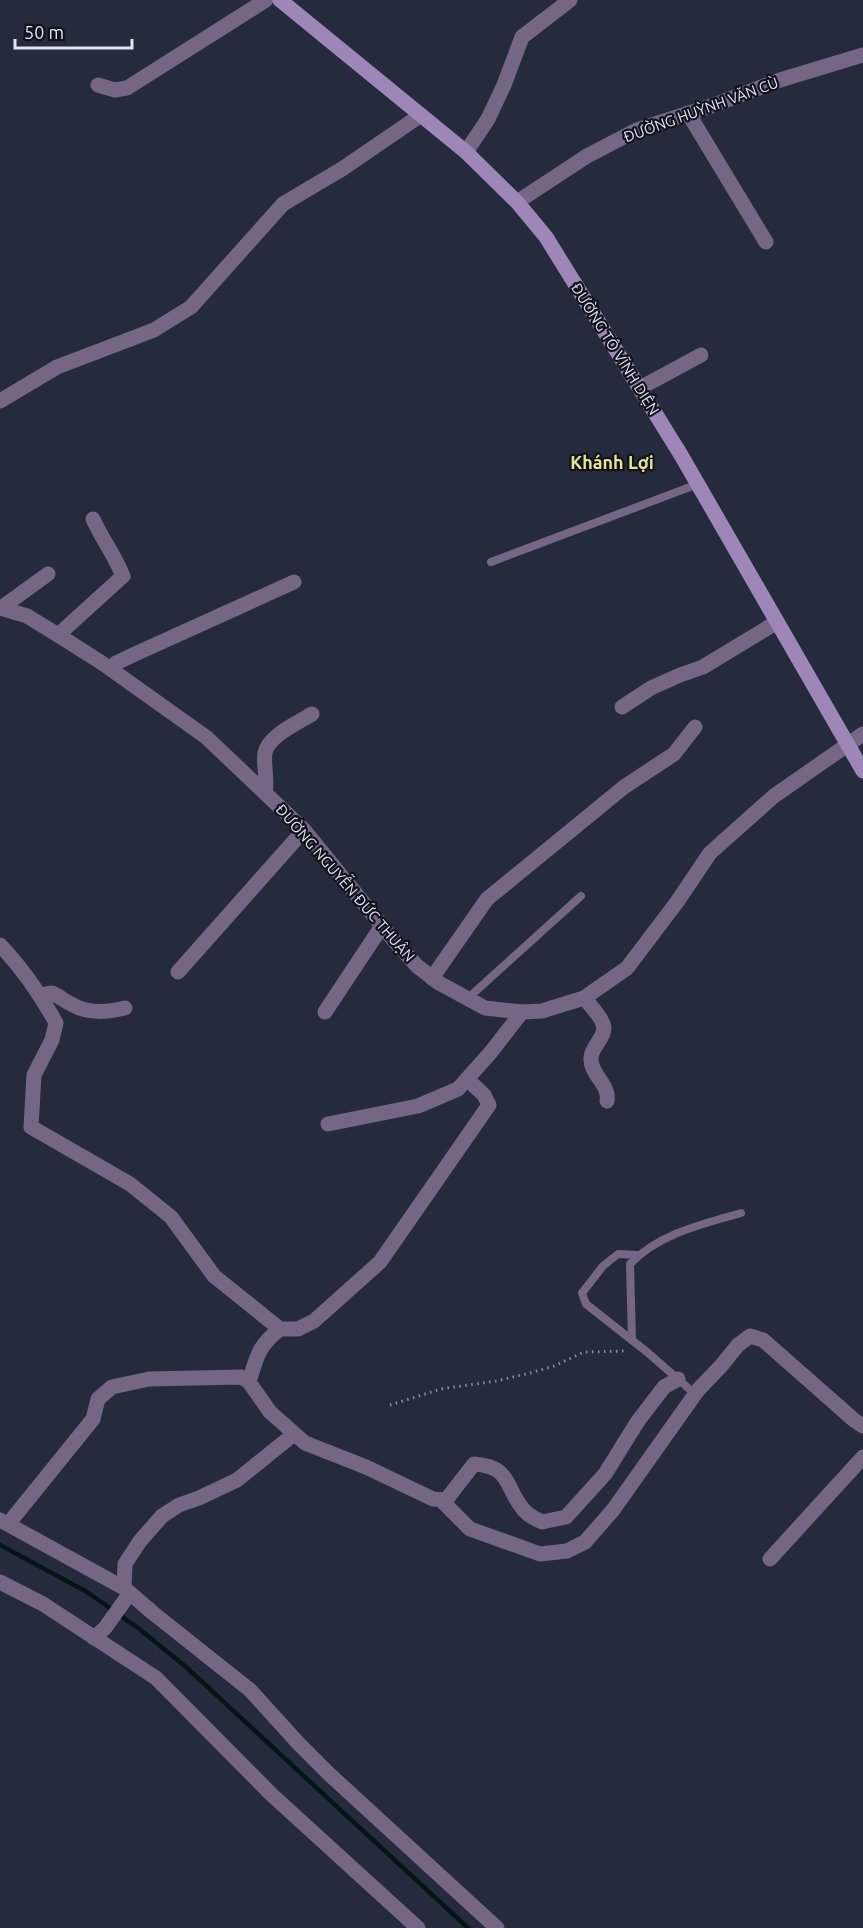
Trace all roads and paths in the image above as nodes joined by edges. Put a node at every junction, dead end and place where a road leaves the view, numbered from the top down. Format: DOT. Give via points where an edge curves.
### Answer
graph roads {
  1 [pos="266,0"];
  2 [pos="280,0"];
  3 [pos="570,0"];
  4 [pos="863,55"];
  5 [pos="99,85"];
  6 [pos="688,113"];
  7 [pos="421,115"];
  8 [pos="466,152"];
  9 [pos="517,202"];
  10 [pos="766,242"];
  11 [pos="701,356"];
  12 [pos="640,388"];
  13 [pos="1,397"];
  14 [pos="698,484"];
  15 [pos="93,519"];
  16 [pos="491,562"];
  17 [pos="48,574"];
  18 [pos="294,582"];
  19 [pos="1,608"];
  20 [pos="777,622"];
  21 [pos="58,635"];
  22 [pos="111,669"];
  23 [pos="622,707"];
  24 [pos="312,714"];
  25 [pos="694,727"];
  26 [pos="863,734"];
  27 [pos="849,745"];
  28 [pos="863,771"];
  29 [pos="265,792"];
  30 [pos="304,830"];
  31 [pos="581,896"];
  32 [pos="382,926"];
  33 [pos="0,945"];
  34 [pos="178,972"];
  35 [pos="432,978"];
  36 [pos="41,995"];
  37 [pos="584,998"];
  38 [pos="467,999"];
  39 [pos="125,1008"];
  40 [pos="325,1012"];
  41 [pos="522,1012"];
  42 [pos="467,1078"];
  43 [pos="607,1101"];
  44 [pos="328,1124"];
  45 [pos="741,1213"];
  46 [pos="638,1255"];
  47 [pos="280,1329"];
  48 [pos="632,1340"];
  49 [pos="647,1352"];
  50 [pos="678,1379"];
  51 [pos="249,1382"];
  52 [pos="695,1394"];
  53 [pos="390,1405"];
  54 [pos="863,1426"];
  55 [pos="294,1434"];
  56 [pos="863,1457"];
  57 [pos="441,1500"];
  58 [pos="4,1521"];
  59 [pos="770,1560"];
  60 [pos="0,1582"];
  61 [pos="126,1593"];
  62 [pos="100,1633"];
  63 [pos="418,1928"];
  64 [pos="497,1928"];
  1 -- 5 [label="street" via="127,88 115,90"];
  2 -- 7 [label="main road, ĐƯỜNG TÔ VĨNH DIỆN"];
  3 -- 8 [label="street" via="522,37 488,120"];
  4 -- 6 [label="street, ĐƯỜNG HUỲNH VĂN CÙ"];
  6 -- 9 [label="street, ĐƯỜNG HUỲNH VĂN CÙ" via="627,135"];
  6 -- 10 [label="street"];
  7 -- 8 [label="main road, ĐƯỜNG TÔ VĨNH DIỆN"];
  7 -- 13 [label="street" via="283,204 191,307 154,330 57,367"];
  8 -- 9 [label="main road, ĐƯỜNG TÔ VĨNH DIỆN"];
  9 -- 12 [label="main road, ĐƯỜNG TÔ VĨNH DIỆN" via="546,237"];
  11 -- 12 [label="street"];
  12 -- 14 [label="main road, ĐƯỜNG TÔ VĨNH DIỆN"];
  14 -- 16 [label="lane"];
  14 -- 20 [label="main road, ĐƯỜNG TÔ VĨNH DIỆN"];
  15 -- 21 [label="street" via="123,576"];
  17 -- 19 [label="street"];
  18 -- 22 [label="street" via="116,663"];
  19 -- 21 [label="street, ĐƯỜNG NGUYỄN ĐỨC THUẬN" via="27,616"];
  20 -- 23 [label="street" via="703,668 651,688"];
  20 -- 27 [label="main road, ĐƯỜNG TÔ VĨNH DIỆN"];
  21 -- 22 [label="street, ĐƯỜNG NGUYỄN ĐỨC THUẬN"];
  22 -- 29 [label="street, ĐƯỜNG NGUYỄN ĐỨC THUẬN" via="206,738"];
  24 -- 29 [label="street" via="275,737 268,746"];
  25 -- 35 [label="street" via="674,754 624,787 487,899"];
  26 -- 27 [label="street, ĐƯỜNG NGUYỄN ĐỨC THUẬN"];
  27 -- 28 [label="main road, ĐƯỜNG TÔ VĨNH DIỆN"];
  27 -- 37 [label="street, ĐƯỜNG NGUYỄN ĐỨC THUẬN" via="774,796 710,853 627,968"];
  29 -- 30 [label="street, ĐƯỜNG NGUYỄN ĐỨC THUẬN"];
  30 -- 32 [label="street, ĐƯỜNG NGUYỄN ĐỨC THUẬN"];
  30 -- 34 [label="street"];
  31 -- 38 [label="lane"];
  32 -- 35 [label="street, ĐƯỜNG NGUYỄN ĐỨC THUẬN"];
  32 -- 40 [label="street"];
  33 -- 36 [label="street"];
  35 -- 38 [label="street, ĐƯỜNG NGUYỄN ĐỨC THUẬN"];
  36 -- 39 [label="street" via="52,993 76,1007 95,1012"];
  36 -- 47 [label="street" via="56,1023 34,1075 31,1126 130,1184 163,1210 214,1276"];
  37 -- 41 [label="street, ĐƯỜNG NGUYỄN ĐỨC THUẬN" via="542,1011"];
  37 -- 43 [label="street" via="604,1026 591,1063 606,1088"];
  38 -- 41 [label="street, ĐƯỜNG NGUYỄN ĐỨC THUẬN" via="485,1008"];
  41 -- 42 [label="street"];
  42 -- 44 [label="street" via="458,1089 418,1106"];
  42 -- 47 [label="street" via="489,1105 380,1262 314,1321 298,1329"];
  45 -- 46 [label="lane" via="675,1234"];
  46 -- 48 [label="lane" via="630,1264"];
  46 -- 48 [label="lane" via="618,1254 582,1293 586,1304"];
  47 -- 51 [label="street" via="258,1351"];
  48 -- 49 [label="lane"];
  49 -- 50 [label="lane"];
  49 -- 53 [label="path" via="584,1352 530,1373 441,1389"];
  50 -- 52 [label="lane"];
  50 -- 57 [label="street" via="664,1386 604,1474 566,1517 542,1522 523,1510 505,1476 489,1465 474,1464 446,1500"];
  51 -- 55 [label="street" via="270,1412"];
  51 -- 58 [label="street" via="241,1377 149,1378 112,1386 98,1399 93,1419"];
  52 -- 54 [label="street" via="750,1336 763,1340"];
  52 -- 57 [label="street" via="613,1510 585,1542 567,1551 540,1554 470,1529"];
  55 -- 57 [label="street" via="305,1443"];
  55 -- 61 [label="street" via="237,1480 162,1516 125,1564"];
  56 -- 59 [label="street"];
  58 -- 61 [label="street"];
  60 -- 62 [label="street"];
  61 -- 62 [label="street"];
  61 -- 64 [label="street" via="250,1690 328,1773"];
  62 -- 63 [label="street" via="156,1678 272,1795"];
}
